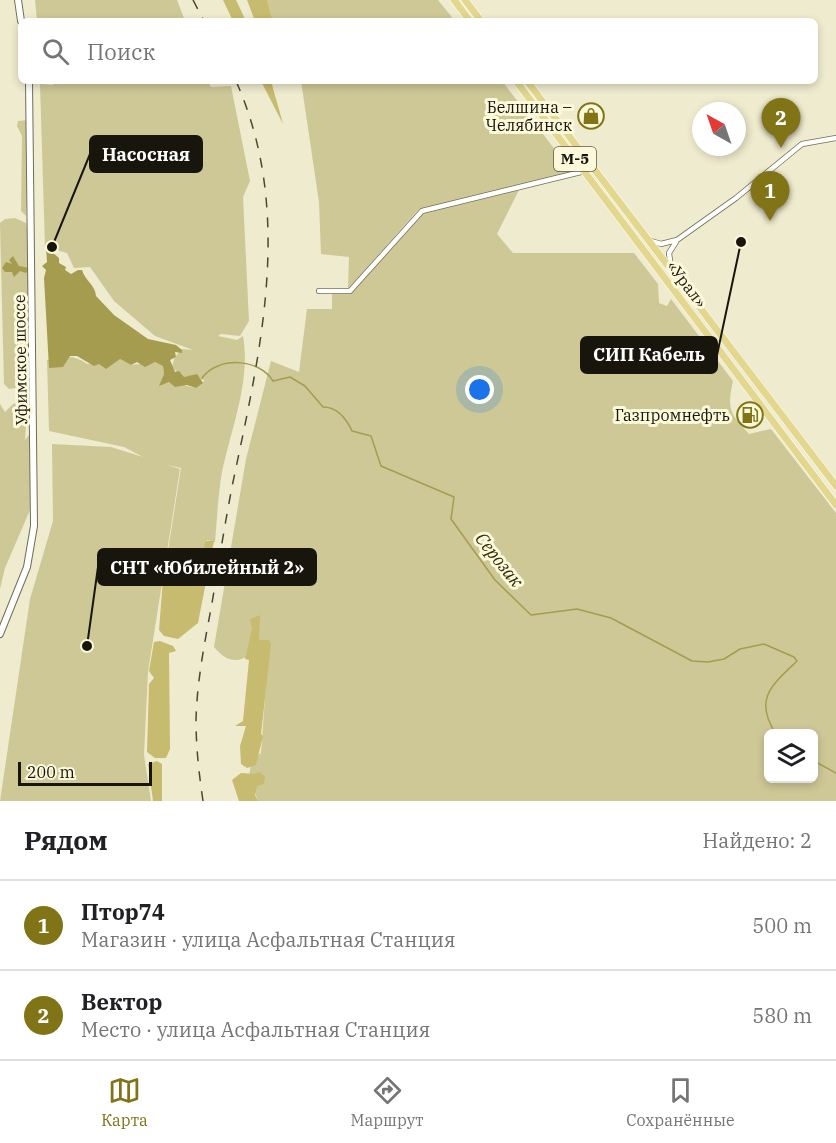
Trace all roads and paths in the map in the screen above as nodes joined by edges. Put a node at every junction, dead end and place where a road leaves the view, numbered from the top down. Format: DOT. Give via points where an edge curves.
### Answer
graph roads {
  1 [pos="18,0"];
  2 [pos="454,0"];
  3 [pos="465,0"];
  4 [pos="21,18"];
  5 [pos="468,18"];
  6 [pos="479,18"];
  7 [pos="29,84"];
  8 [pos="518,84"];
  9 [pos="529,84"];
  10 [pos="836,138"];
  11 [pos="585,171"];
  12 [pos="646,237"];
  13 [pos="677,240"];
  14 [pos="676,278"];
  15 [pos="319,291"];
  16 [pos="836,486"];
  17 [pos="836,505"];
  18 [pos="0,634"];
  1 -- 4 [label="main road"];
  2 -- 5 [label="main road"];
  3 -- 6 [label="main road"];
  7 -- 18 [label="main road, Уфимское шоссе" via="34,526 27,567"];
  8 -- 11 [label="main road, «Урал» / М-5"];
  9 -- 12 [label="main road, «Урал» / М-5"];
  10 -- 13 [label="street" via="802,144"];
  11 -- 15 [label="street" via="422,212 350,291"];
  11 -- 17 [label="main road, «Урал» / М-5"];
  12 -- 13 [label="street" via="661,244"];
  12 -- 14 [label="main road, «Урал» / М-5"];
  13 -- 14 [label="street" via="669,259"];
  14 -- 16 [label="main road, «Урал» / М-5"];
}
